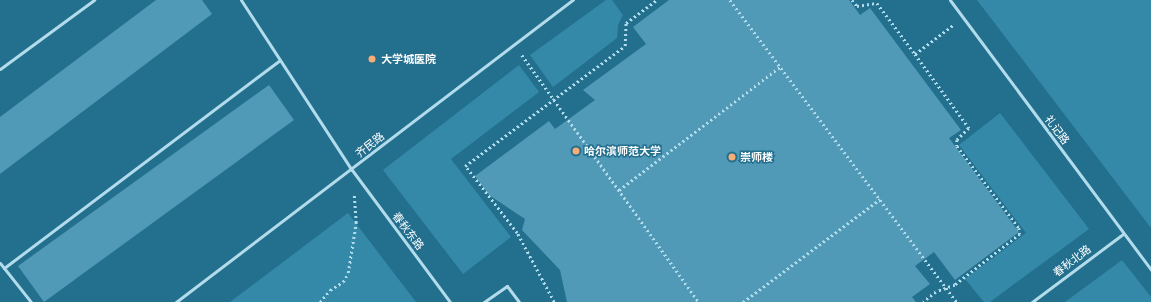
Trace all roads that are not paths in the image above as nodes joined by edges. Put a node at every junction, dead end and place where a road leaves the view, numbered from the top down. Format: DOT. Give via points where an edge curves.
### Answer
graph roads {
  1 [pos="94,0"];
  2 [pos="241,0"];
  3 [pos="573,0"];
  4 [pos="950,0"];
  5 [pos="279,61"];
  6 [pos="0,69"];
  7 [pos="352,170"];
  8 [pos="1123,234"];
  9 [pos="0,263"];
  10 [pos="4,268"];
  11 [pos="1151,270"];
  12 [pos="31,302"];
  13 [pos="176,302"];
  14 [pos="450,302"];
  15 [pos="484,302"];
  16 [pos="519,302"];
  17 [pos="1032,302"];
  1 -- 6 [label="lane"];
  2 -- 5 [label="lane, 春秋东路"];
  3 -- 7 [label="lane, 齐民路"];
  4 -- 8 [label="lane, 礼记路"];
  5 -- 7 [label="lane, 春秋东路"];
  5 -- 10 [label="lane"];
  7 -- 13 [label="lane, 齐民路"];
  7 -- 14 [label="lane, 春秋东路"];
  8 -- 11 [label="lane, 礼记路"];
  8 -- 17 [label="lane, 春秋北路"];
  9 -- 10 [label="lane"];
  10 -- 12 [label="lane"];
  15 -- 16 [label="lane" via="507,286"];
}
